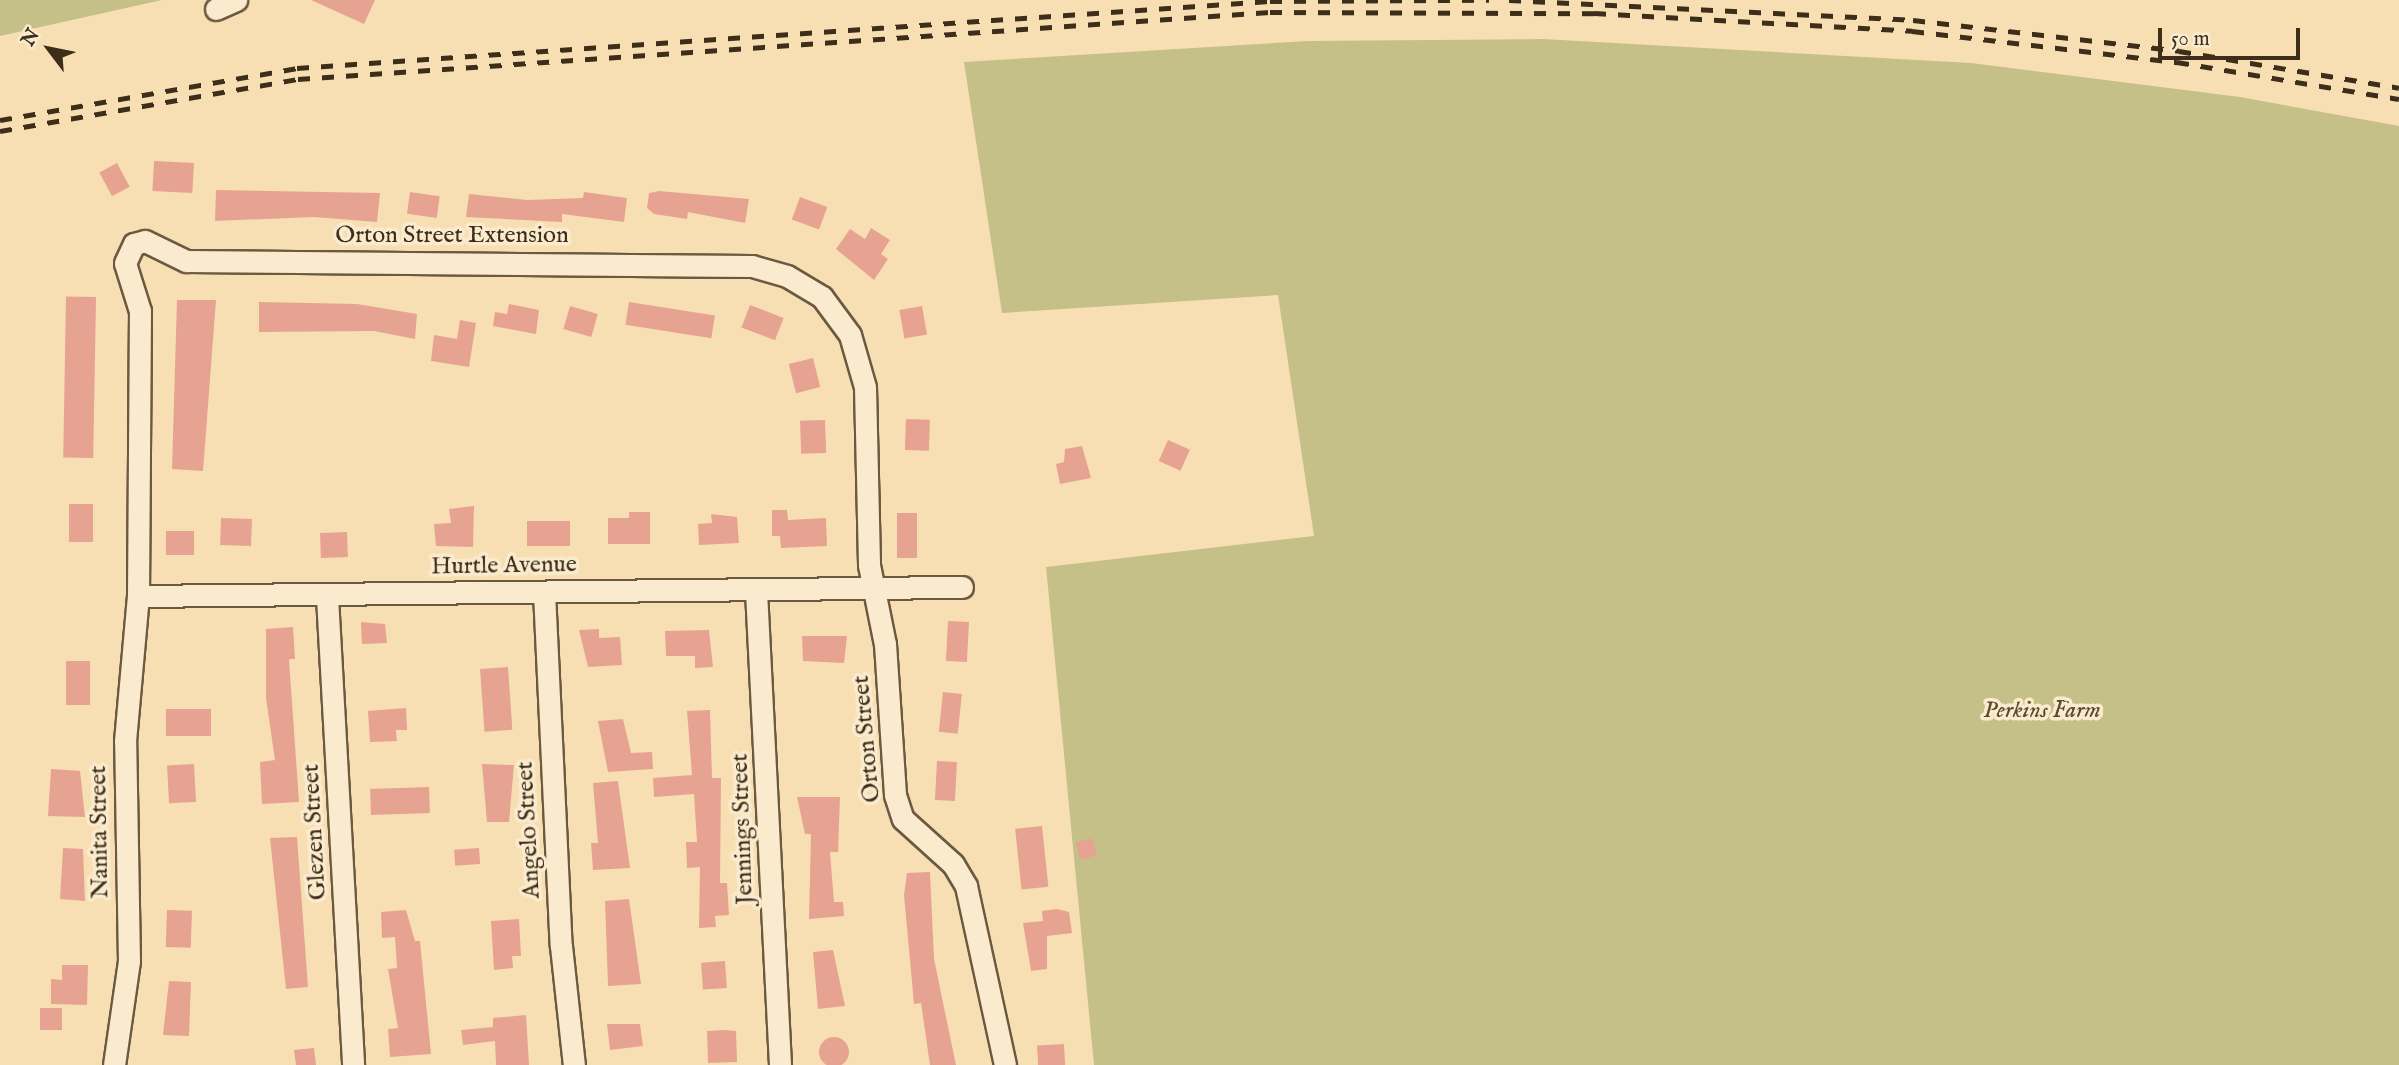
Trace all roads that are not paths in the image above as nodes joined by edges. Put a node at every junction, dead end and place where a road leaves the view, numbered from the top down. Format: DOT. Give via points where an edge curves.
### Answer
graph roads {
  1 [pos="236,0"];
  2 [pos="216,9"];
  3 [pos="962,587"];
  4 [pos="871,589"];
  5 [pos="544,592"];
  6 [pos="756,592"];
  7 [pos="138,596"];
  8 [pos="327,597"];
  9 [pos="114,1065"];
  10 [pos="354,1065"];
  11 [pos="574,1065"];
  12 [pos="780,1065"];
  13 [pos="1005,1065"];
  1 -- 2 [label="street"];
  3 -- 4 [label="street, Hurtle Avenue"];
  4 -- 6 [label="street, Hurtle Avenue"];
  4 -- 7 [label="street, Orton Street Extension" via="862,369 833,309 787,276 726,265 186,261 145,241 134,244 125,263 140,312"];
  4 -- 13 [label="street, Orton Street" via="885,644 898,808 966,886"];
  5 -- 6 [label="street, Hurtle Avenue"];
  5 -- 8 [label="street, Hurtle Avenue"];
  5 -- 11 [label="street, Angelo Street" via="561,946"];
  6 -- 12 [label="street, Jennings Street"];
  7 -- 8 [label="street, Hurtle Avenue"];
  7 -- 9 [label="street, Nanita Street" via="125,751 128,961"];
  8 -- 10 [label="street, Glezen Street"];
}
